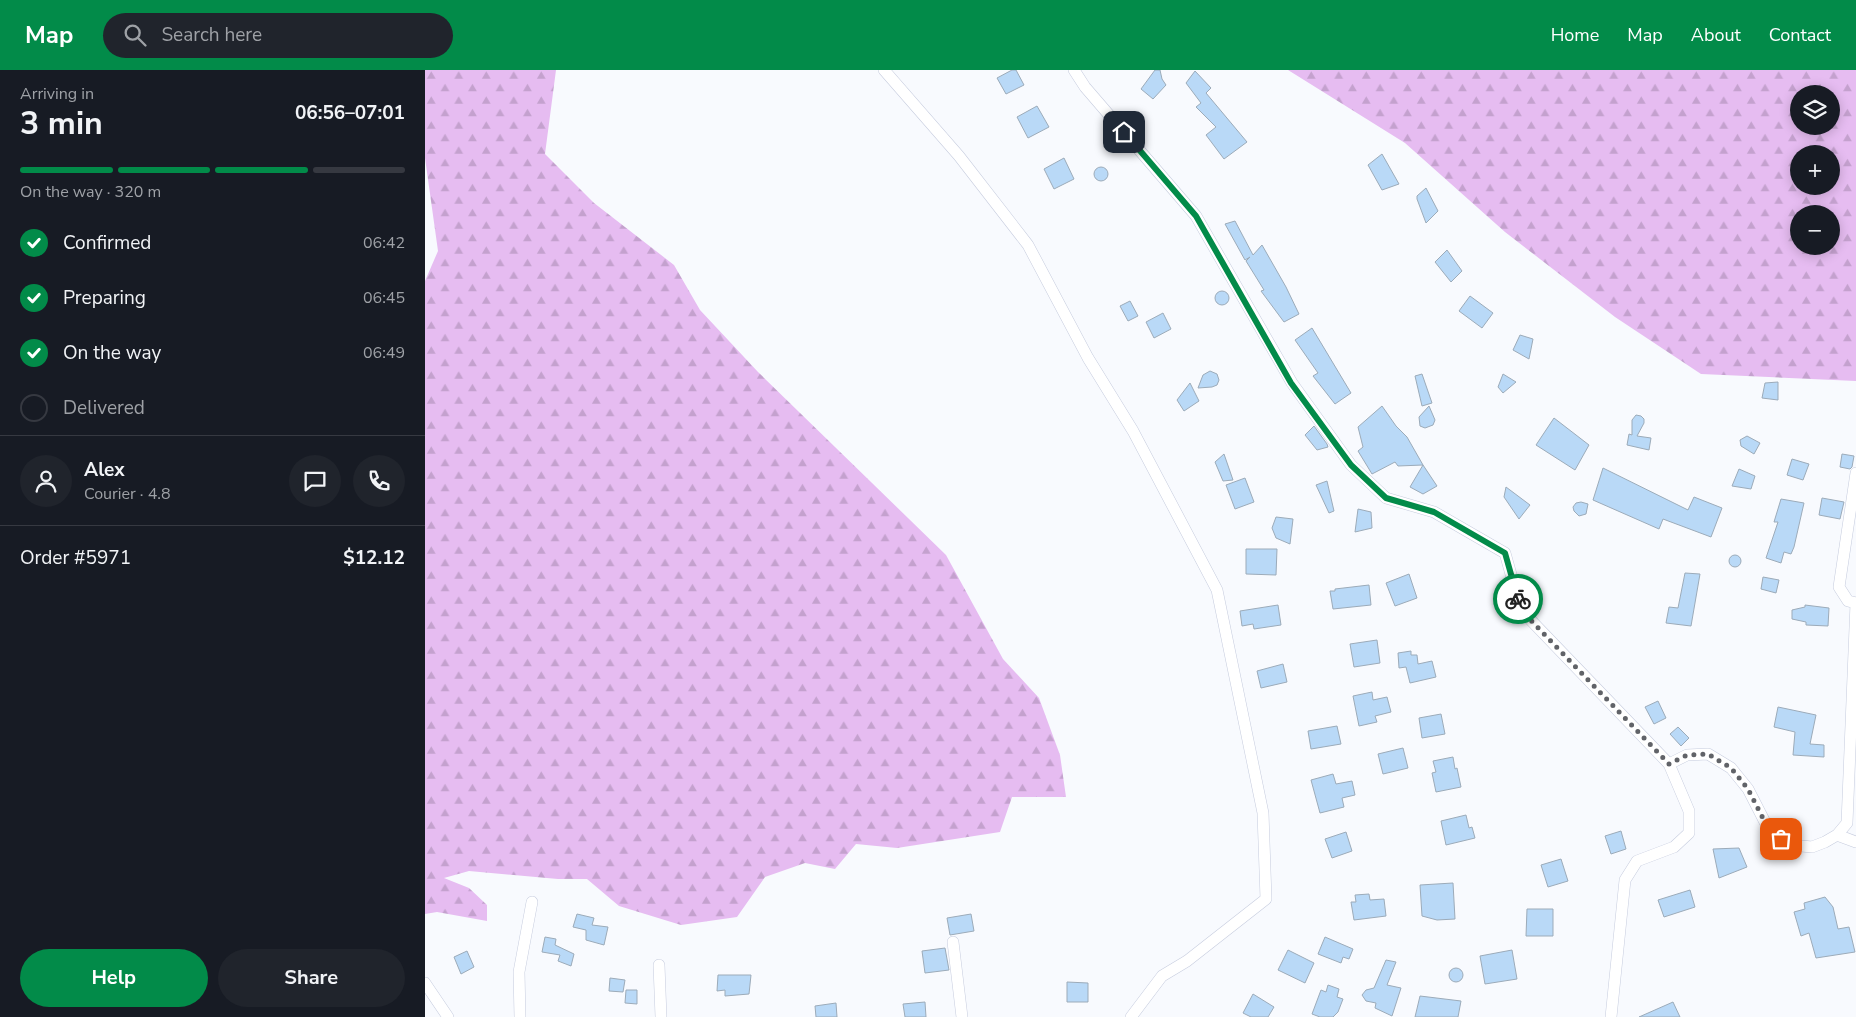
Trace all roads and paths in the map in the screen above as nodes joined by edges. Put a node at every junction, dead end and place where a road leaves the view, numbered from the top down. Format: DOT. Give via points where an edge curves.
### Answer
graph roads {
  1 [pos="884,70"];
  2 [pos="1074,70"];
  3 [pos="1856,473"];
  4 [pos="1856,603"];
  5 [pos="1669,764"];
  6 [pos="1837,835"];
  7 [pos="1856,842"];
  8 [pos="532,902"];
  9 [pos="953,942"];
  10 [pos="659,965"];
  11 [pos="425,983"];
  12 [pos="448,1017"];
  13 [pos="519,1017"];
  14 [pos="661,1017"];
  15 [pos="962,1017"];
  16 [pos="1131,1017"];
  17 [pos="1611,1017"];
  1 -- 16 [label="street" via="959,156 1028,245 1088,358 1133,430 1217,590 1263,813 1266,898 1187,961 1162,976"];
  2 -- 5 [label="street" via="1196,216 1291,383 1351,465 1386,498 1434,512 1505,553 1521,610"];
  3 -- 4 [label="street" via="1839,587 1848,601"];
  4 -- 6 [label="street" via="1847,823"];
  5 -- 6 [label="street" via="1687,755 1708,754 1731,768 1748,789 1770,832 1791,846 1812,847"];
  5 -- 17 [label="street" via="1689,811 1689,833 1674,847 1637,861 1625,880"];
  6 -- 7 [label="street"];
  8 -- 13 [label="street" via="519,972"];
  9 -- 15 [label="street"];
  10 -- 14 [label="street"];
  11 -- 12 [label="street"];
}
